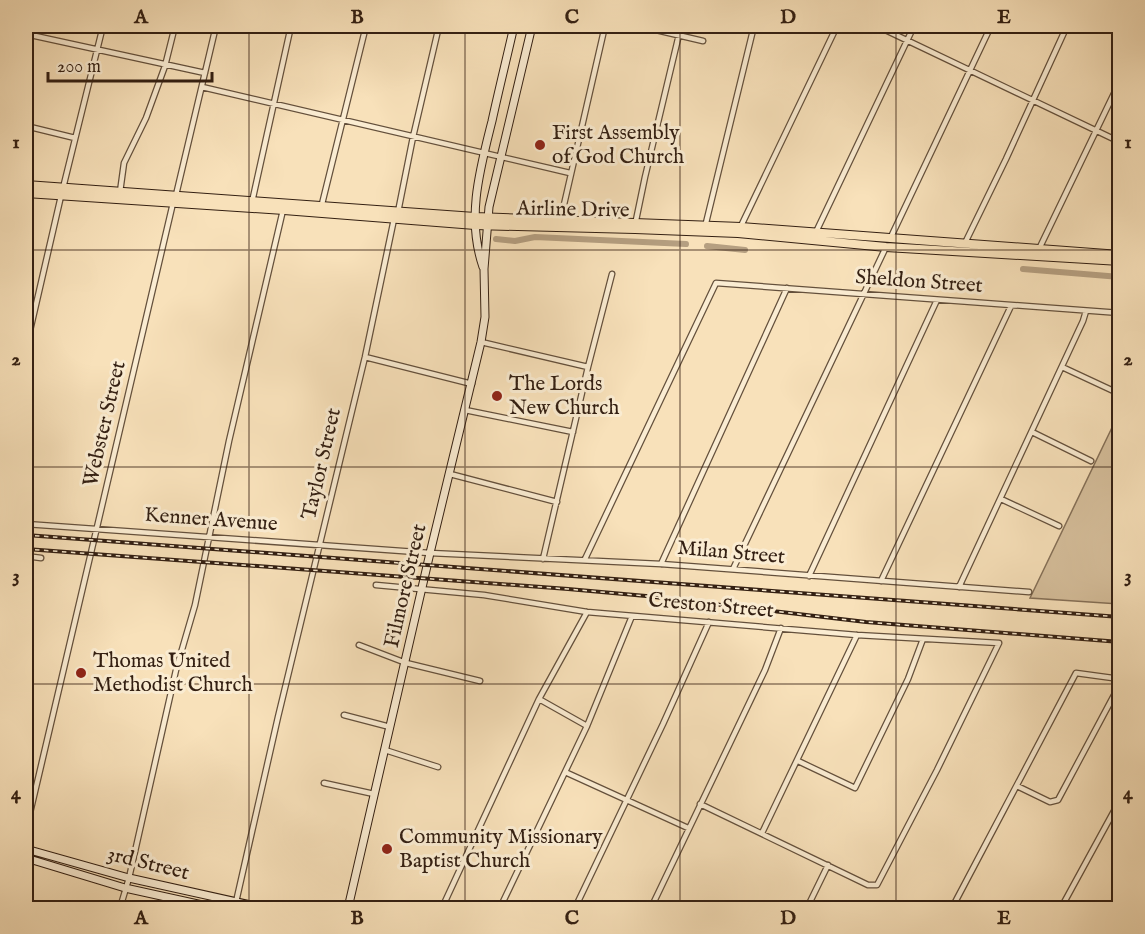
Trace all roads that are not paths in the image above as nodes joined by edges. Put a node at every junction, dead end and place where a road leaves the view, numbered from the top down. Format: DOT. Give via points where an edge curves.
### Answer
graph roads {
  1 [pos="103,26"];
  2 [pos="175,26"];
  3 [pos="216,26"];
  4 [pos="291,26"];
  5 [pos="366,26"];
  6 [pos="439,26"];
  7 [pos="514,26"];
  8 [pos="532,26"];
  9 [pos="605,26"];
  10 [pos="639,26"];
  11 [pos="681,26"];
  12 [pos="754,26"];
  13 [pos="837,26"];
  14 [pos="877,26"];
  15 [pos="914,26"];
  16 [pos="991,26"];
  17 [pos="1067,26"];
  18 [pos="26,34"];
  19 [pos="679,35"];
  20 [pos="907,40"];
  21 [pos="703,41"];
  22 [pos="97,50"];
  23 [pos="165,66"];
  24 [pos="969,70"];
  25 [pos="205,73"];
  26 [pos="1119,81"];
  27 [pos="202,87"];
  28 [pos="1033,100"];
  29 [pos="273,104"];
  30 [pos="343,120"];
  31 [pos="26,126"];
  32 [pos="1096,131"];
  33 [pos="413,137"];
  34 [pos="75,138"];
  35 [pos="1119,142"];
  36 [pos="484,153"];
  37 [pos="501,157"];
  38 [pos="570,173"];
  39 [pos="26,185"];
  40 [pos="62,192"];
  41 [pos="120,192"];
  42 [pos="26,193"];
  43 [pos="174,199"];
  44 [pos="251,205"];
  45 [pos="284,207"];
  46 [pos="320,210"];
  47 [pos="396,216"];
  48 [pos="475,221"];
  49 [pos="488,222"];
  50 [pos="560,224"];
  51 [pos="635,226"];
  52 [pos="704,228"];
  53 [pos="740,230"];
  54 [pos="815,237"];
  55 [pos="890,238"];
  56 [pos="886,247"];
  57 [pos="964,248"];
  58 [pos="1039,252"];
  59 [pos="1119,255"];
  60 [pos="1119,261"];
  61 [pos="484,270"];
  62 [pos="612,274"];
  63 [pos="788,288"];
  64 [pos="864,295"];
  65 [pos="937,300"];
  66 [pos="1011,306"];
  67 [pos="1086,311"];
  68 [pos="1119,313"];
  69 [pos="482,342"];
  70 [pos="26,348"];
  71 [pos="365,357"];
  72 [pos="588,367"];
  73 [pos="1062,367"];
  74 [pos="472,384"];
  75 [pos="1119,394"];
  76 [pos="465,410"];
  77 [pos="573,432"];
  78 [pos="1032,432"];
  79 [pos="1090,461"];
  80 [pos="450,474"];
  81 [pos="1001,499"];
  82 [pos="557,502"];
  83 [pos="26,524"];
  84 [pos="1059,526"];
  85 [pos="97,530"];
  86 [pos="209,536"];
  87 [pos="320,544"];
  88 [pos="430,553"];
  89 [pos="26,556"];
  90 [pos="41,558"];
  91 [pos="543,559"];
  92 [pos="585,559"];
  93 [pos="661,564"];
  94 [pos="733,569"];
  95 [pos="809,576"];
  96 [pos="881,581"];
  97 [pos="376,585"];
  98 [pos="959,587"];
  99 [pos="422,589"];
  100 [pos="1029,592"];
  101 [pos="587,612"];
  102 [pos="632,615"];
  103 [pos="709,622"];
  104 [pos="782,628"];
  105 [pos="857,635"];
  106 [pos="923,639"];
  107 [pos="359,645"];
  108 [pos="406,663"];
  109 [pos="1119,679"];
  110 [pos="480,681"];
  111 [pos="1119,684"];
  112 [pos="539,699"];
  113 [pos="344,715"];
  114 [pos="587,726"];
  115 [pos="391,727"];
  116 [pos="385,750"];
  117 [pos="798,760"];
  118 [pos="438,767"];
  119 [pos="565,772"];
  120 [pos="324,783"];
  121 [pos="1017,786"];
  122 [pos="375,795"];
  123 [pos="1119,800"];
  124 [pos="626,801"];
  125 [pos="700,804"];
  126 [pos="688,828"];
  127 [pos="26,830"];
  128 [pos="762,833"];
  129 [pos="26,849"];
  130 [pos="26,858"];
  131 [pos="828,865"];
  132 [pos="129,878"];
  133 [pos="126,888"];
  134 [pos="234,905"];
  135 [pos="120,909"];
  136 [pos="216,909"];
  137 [pos="264,909"];
  138 [pos="348,909"];
  139 [pos="442,909"];
  140 [pos="500,909"];
  141 [pos="575,909"];
  142 [pos="651,909"];
  143 [pos="807,909"];
  144 [pos="952,909"];
  145 [pos="1061,909"];
  1 -- 22 [label="street"];
  2 -- 23 [label="street"];
  3 -- 25 [label="street, Webster Street"];
  4 -- 29 [label="street"];
  5 -- 30 [label="street"];
  6 -- 33 [label="street, Taylor Street"];
  7 -- 36 [label="street, Filmore Street"];
  8 -- 37 [label="street, Filmore Street"];
  9 -- 38 [label="street"];
  10 -- 19 [label="street"];
  11 -- 19 [label="street"];
  12 -- 52 [label="street"];
  13 -- 53 [label="street"];
  14 -- 20 [label="street"];
  15 -- 20 [label="street"];
  16 -- 24 [label="street"];
  17 -- 28 [label="street"];
  18 -- 22 [label="street"];
  19 -- 21 [label="street"];
  19 -- 51 [label="street"];
  20 -- 24 [label="street"];
  20 -- 54 [label="street"];
  22 -- 23 [label="street"];
  22 -- 34 [label="street"];
  23 -- 25 [label="street"];
  23 -- 41 [label="street" via="124,163"];
  24 -- 28 [label="street"];
  24 -- 55 [label="street"];
  25 -- 27 [label="street, Webster Street"];
  26 -- 32 [label="street"];
  27 -- 29 [label="street"];
  27 -- 43 [label="street, Webster Street"];
  28 -- 32 [label="street"];
  28 -- 57 [label="street"];
  29 -- 30 [label="street"];
  29 -- 44 [label="street"];
  30 -- 33 [label="street"];
  30 -- 46 [label="street"];
  31 -- 34 [label="street"];
  32 -- 35 [label="street"];
  32 -- 58 [label="street"];
  33 -- 36 [label="street"];
  33 -- 47 [label="street, Taylor Street"];
  34 -- 40 [label="street"];
  36 -- 37 [label="street"];
  36 -- 48 [label="street, Filmore Street"];
  37 -- 38 [label="street"];
  37 -- 49 [label="street, Filmore Street"];
  38 -- 50 [label="street"];
  39 -- 40 [label="highway, Airline Drive"];
  40 -- 41 [label="highway, Airline Drive"];
  40 -- 42 [label="highway, Airline Drive"];
  40 -- 43 [label="highway, Airline Drive"];
  40 -- 70 [label="street"];
  41 -- 43 [label="highway, Airline Drive"];
  43 -- 44 [label="highway, Airline Drive"];
  43 -- 85 [label="street, Webster Street"];
  44 -- 45 [label="highway, Airline Drive"];
  45 -- 46 [label="highway, Airline Drive"];
  45 -- 86 [label="street"];
  46 -- 47 [label="highway, Airline Drive"];
  47 -- 48 [label="highway, Airline Drive"];
  47 -- 71 [label="street, Taylor Street"];
  48 -- 49 [label="highway, Airline Drive"];
  48 -- 61 [label="street, Filmore Street"];
  49 -- 50 [label="highway, Airline Drive"];
  49 -- 61 [label="street, Filmore Street"];
  50 -- 51 [label="highway, Airline Drive"];
  51 -- 52 [label="highway, Airline Drive"];
  52 -- 53 [label="highway, Airline Drive"];
  53 -- 54 [label="highway, Airline Drive"];
  54 -- 55 [label="highway, Airline Drive"];
  54 -- 56 [label="highway, Airline Drive"];
  55 -- 56 [label="street"];
  55 -- 57 [label="highway, Airline Drive"];
  56 -- 57 [label="highway, Airline Drive"];
  56 -- 64 [label="street"];
  57 -- 58 [label="highway, Airline Drive"];
  58 -- 59 [label="highway, Airline Drive"];
  58 -- 60 [label="highway, Airline Drive"];
  61 -- 69 [label="street, Filmore Street"];
  62 -- 72 [label="street"];
  63 -- 64 [label="street, Sheldon Street"];
  63 -- 92 [label="street, Sheldon Street" via="716,283"];
  63 -- 93 [label="street"];
  64 -- 65 [label="street, Sheldon Street"];
  64 -- 94 [label="street"];
  65 -- 66 [label="street, Sheldon Street"];
  65 -- 95 [label="street"];
  66 -- 67 [label="street, Sheldon Street"];
  66 -- 96 [label="street"];
  67 -- 68 [label="street, Sheldon Street"];
  67 -- 73 [label="street"];
  69 -- 72 [label="street"];
  69 -- 74 [label="street, Filmore Street"];
  71 -- 74 [label="street"];
  71 -- 87 [label="street, Taylor Street"];
  72 -- 77 [label="street"];
  73 -- 75 [label="street"];
  73 -- 78 [label="street"];
  74 -- 76 [label="street, Filmore Street"];
  76 -- 77 [label="street"];
  76 -- 80 [label="street, Filmore Street"];
  77 -- 82 [label="street"];
  78 -- 79 [label="street"];
  78 -- 81 [label="street"];
  80 -- 82 [label="street"];
  80 -- 88 [label="street, Filmore Street"];
  81 -- 84 [label="street"];
  81 -- 98 [label="street"];
  82 -- 91 [label="street"];
  83 -- 85 [label="street, Kenner Avenue"];
  85 -- 86 [label="street, Kenner Avenue"];
  85 -- 127 [label="street, Webster Street"];
  86 -- 87 [label="street, Kenner Avenue"];
  86 -- 132 [label="street"];
  87 -- 88 [label="street, Kenner Avenue"];
  87 -- 134 [label="street, Taylor Street"];
  88 -- 91 [label="street, Milan Street"];
  88 -- 99 [label="street, Filmore Street"];
  89 -- 90 [label="street"];
  91 -- 92 [label="street, Milan Street"];
  92 -- 93 [label="street, Milan Street"];
  93 -- 94 [label="street, Milan Street"];
  94 -- 95 [label="street, Milan Street"];
  95 -- 96 [label="street, Milan Street"];
  96 -- 98 [label="street, Milan Street"];
  97 -- 99 [label="street, Creston Street"];
  98 -- 100 [label="street, Milan Street"];
  99 -- 101 [label="street, Creston Street"];
  99 -- 108 [label="street, Filmore Street"];
  101 -- 102 [label="street, Creston Street"];
  101 -- 112 [label="street"];
  102 -- 103 [label="street, Creston Street"];
  102 -- 114 [label="street"];
  103 -- 104 [label="street, Creston Street"];
  103 -- 124 [label="street"];
  104 -- 105 [label="street, Creston Street"];
  104 -- 125 [label="street"];
  105 -- 106 [label="street, Creston Street"];
  105 -- 117 [label="street"];
  106 -- 117 [label="street" via="855,788"];
  106 -- 131 [label="street, Creston Street" via="999,643 877,885"];
  107 -- 108 [label="street"];
  108 -- 110 [label="street"];
  108 -- 115 [label="street, Filmore Street"];
  109 -- 121 [label="street" via="1076,673"];
  111 -- 121 [label="street" via="1058,800 1050,802"];
  112 -- 114 [label="street"];
  112 -- 139 [label="street"];
  113 -- 115 [label="street"];
  114 -- 119 [label="street"];
  115 -- 116 [label="street, Filmore Street"];
  116 -- 118 [label="street"];
  116 -- 122 [label="street, Filmore Street"];
  117 -- 128 [label="street"];
  119 -- 124 [label="street"];
  119 -- 140 [label="street"];
  120 -- 122 [label="street"];
  121 -- 144 [label="street"];
  122 -- 138 [label="street, Filmore Street"];
  123 -- 145 [label="street"];
  124 -- 126 [label="street"];
  124 -- 141 [label="street"];
  125 -- 126 [label="street"];
  125 -- 128 [label="street"];
  126 -- 142 [label="street"];
  128 -- 131 [label="street"];
  129 -- 132 [label="street, 3rd Street"];
  130 -- 133 [label="street, 3rd Street"];
  131 -- 143 [label="street"];
  132 -- 133 [label="street"];
  132 -- 134 [label="street, 3rd Street"];
  133 -- 135 [label="street"];
  133 -- 136 [label="street, 3rd Street"];
  134 -- 137 [label="street, 3rd Street"];
}
